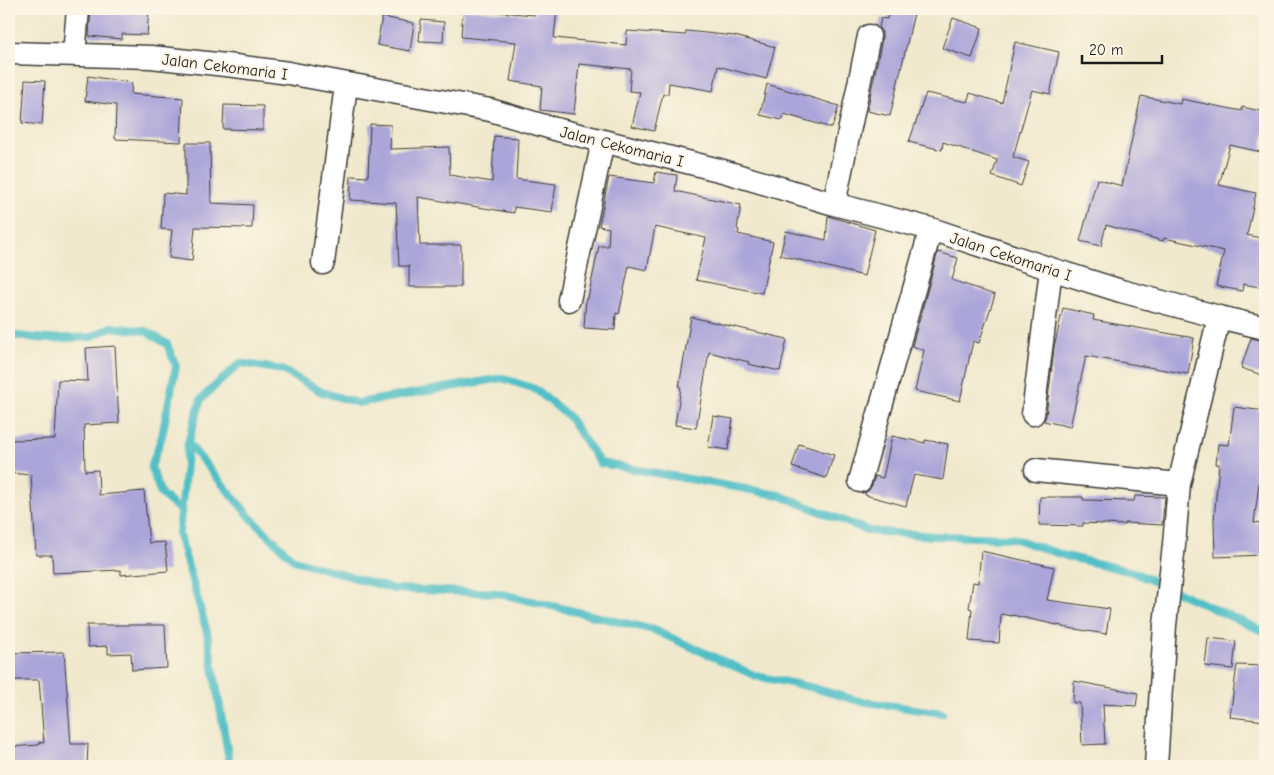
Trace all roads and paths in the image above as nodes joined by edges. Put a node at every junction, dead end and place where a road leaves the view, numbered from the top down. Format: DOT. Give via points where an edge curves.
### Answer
graph roads {
  1 [pos="78,9"];
  2 [pos="869,36"];
  3 [pos="9,53"];
  4 [pos="74,55"];
  5 [pos="346,84"];
  6 [pos="603,141"];
  7 [pos="834,204"];
  8 [pos="931,229"];
  9 [pos="323,263"];
  10 [pos="1051,269"];
  11 [pos="569,300"];
  12 [pos="1219,317"];
  13 [pos="1265,328"];
  14 [pos="1033,414"];
  15 [pos="1036,470"];
  16 [pos="860,481"];
  17 [pos="1179,484"];
  18 [pos="1156,766"];
  1 -- 4 [label="street"];
  2 -- 7 [label="street"];
  3 -- 4 [label="street, Jalan Cekomaria I"];
  4 -- 5 [label="street, Jalan Cekomaria I" via="151,56 288,73"];
  5 -- 6 [label="street, Jalan Cekomaria I" via="490,110"];
  5 -- 9 [label="street"];
  6 -- 7 [label="street, Jalan Cekomaria I" via="723,171"];
  6 -- 11 [label="street"];
  7 -- 8 [label="street, Jalan Cekomaria I"];
  8 -- 10 [label="street, Jalan Cekomaria I"];
  8 -- 16 [label="street"];
  10 -- 12 [label="street, Jalan Cekomaria I"];
  10 -- 14 [label="street"];
  12 -- 13 [label="street, Jalan Cekomaria I"];
  12 -- 17 [label="street"];
  15 -- 17 [label="street"];
  17 -- 18 [label="street"];
}
